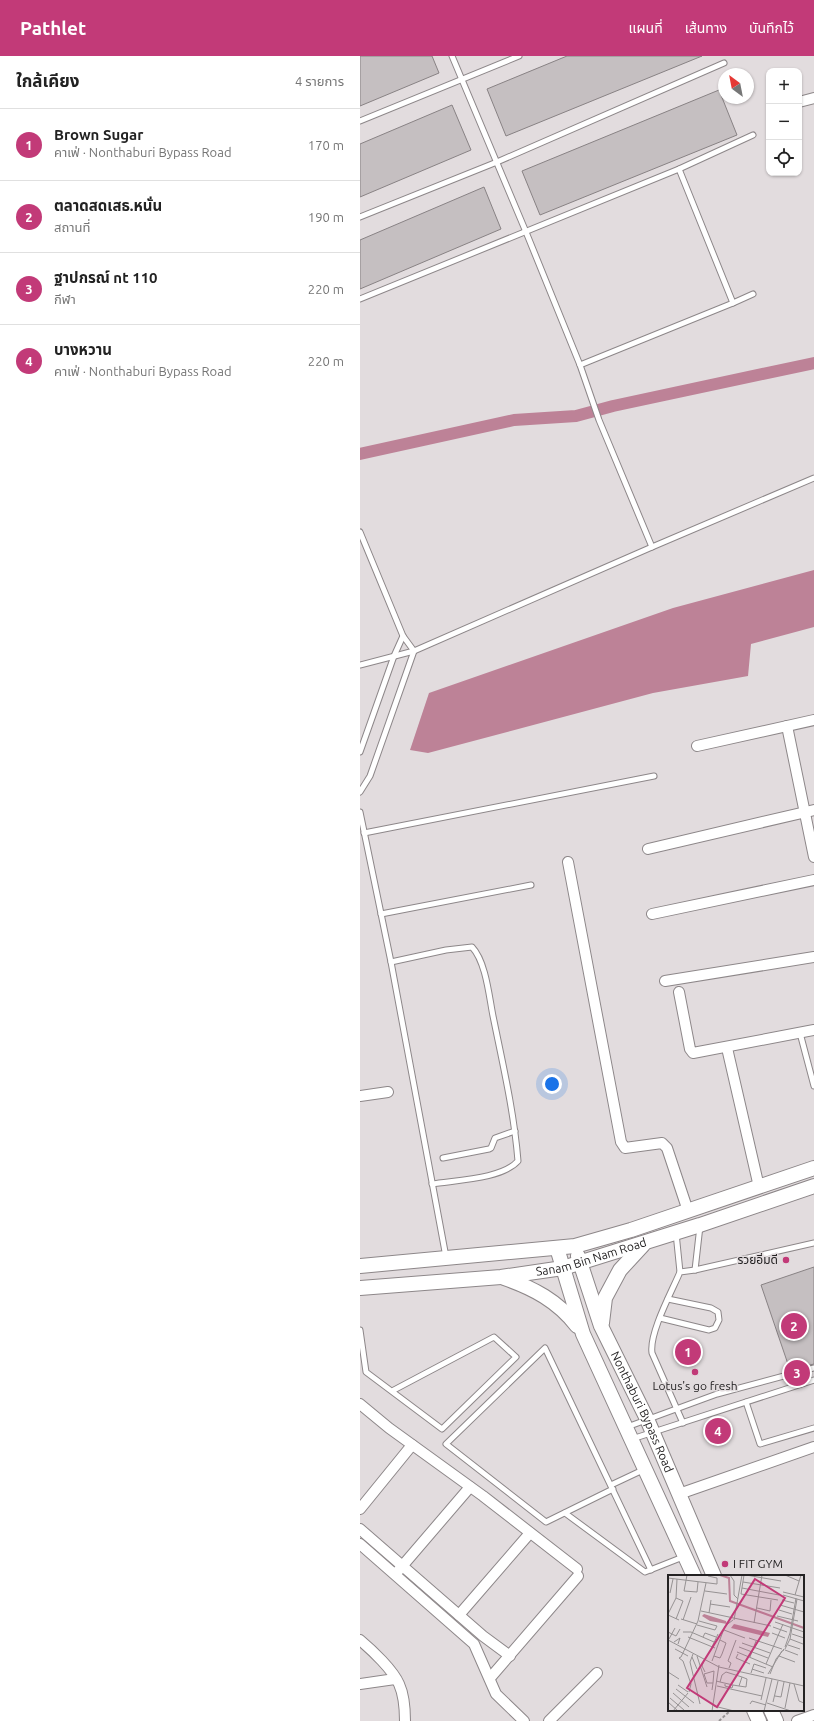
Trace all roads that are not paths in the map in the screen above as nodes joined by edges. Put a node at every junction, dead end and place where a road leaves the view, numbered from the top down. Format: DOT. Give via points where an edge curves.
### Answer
graph roads {
  1 [pos="452,56"];
  2 [pos="519,56"];
  3 [pos="724,63"];
  4 [pos="462,80"];
  5 [pos="814,98"];
  6 [pos="802,101"];
  7 [pos="360,121"];
  8 [pos="753,135"];
  9 [pos="496,162"];
  10 [pos="679,169"];
  11 [pos="360,217"];
  12 [pos="526,232"];
  13 [pos="753,294"];
  14 [pos="360,299"];
  15 [pos="733,303"];
  16 [pos="580,365"];
  17 [pos="814,478"];
  18 [pos="360,532"];
  19 [pos="652,546"];
  20 [pos="403,636"];
  21 [pos="414,651"];
  22 [pos="394,656"];
  23 [pos="360,666"];
  24 [pos="814,720"];
  25 [pos="787,726"];
  26 [pos="697,746"];
  27 [pos="360,752"];
  28 [pos="654,776"];
  29 [pos="360,792"];
  30 [pos="810,811"];
  31 [pos="360,812"];
  32 [pos="364,833"];
  33 [pos="648,849"];
  34 [pos="814,857"];
  35 [pos="568,862"];
  36 [pos="814,880"];
  37 [pos="531,885"];
  38 [pos="382,914"];
  39 [pos="652,914"];
  40 [pos="814,957"];
  41 [pos="392,962"];
  42 [pos="665,981"];
  43 [pos="679,992"];
  44 [pos="814,1030"];
  45 [pos="800,1033"];
  46 [pos="727,1048"];
  47 [pos="814,1086"];
  48 [pos="388,1092"];
  49 [pos="360,1096"];
  50 [pos="515,1130"];
  51 [pos="444,1158"];
  52 [pos="814,1168"];
  53 [pos="432,1184"];
  54 [pos="814,1186"];
  55 [pos="759,1187"];
  56 [pos="688,1210"];
  57 [pos="700,1225"];
  58 [pos="676,1232"];
  59 [pos="648,1241"];
  60 [pos="814,1242"];
  61 [pos="575,1246"];
  62 [pos="557,1248"];
  63 [pos="446,1259"];
  64 [pos="580,1263"];
  65 [pos="360,1266"];
  66 [pos="563,1268"];
  67 [pos="695,1270"];
  68 [pos="680,1272"];
  69 [pos="500,1277"];
  70 [pos="360,1288"];
  71 [pos="668,1299"];
  72 [pos="660,1318"];
  73 [pos="601,1326"];
  74 [pos="360,1330"];
  75 [pos="583,1334"];
  76 [pos="814,1368"];
  77 [pos="814,1380"];
  78 [pos="392,1392"];
  79 [pos="746,1402"];
  80 [pos="361,1406"];
  81 [pos="678,1408"];
  82 [pos="647,1419"];
  83 [pos="683,1423"];
  84 [pos="814,1428"];
  85 [pos="653,1432"];
  86 [pos="630,1433"];
  87 [pos="412,1445"];
  88 [pos="814,1447"];
  89 [pos="645,1468"];
  90 [pos="470,1487"];
  91 [pos="612,1487"];
  92 [pos="679,1494"];
  93 [pos="360,1509"];
  94 [pos="565,1513"];
  95 [pos="360,1529"];
  96 [pos="530,1533"];
  97 [pos="360,1544"];
  98 [pos="685,1556"];
  99 [pos="402,1566"];
  100 [pos="651,1570"];
  101 [pos="395,1573"];
  102 [pos="694,1575"];
  103 [pos="714,1575"];
  104 [pos="459,1615"];
  105 [pos="483,1636"];
  106 [pos="360,1640"];
  107 [pos="474,1644"];
  108 [pos="510,1656"];
  109 [pos="597,1673"];
  110 [pos="490,1678"];
  111 [pos="395,1679"];
  112 [pos="360,1684"];
  113 [pos="754,1711"];
  114 [pos="771,1711"];
  115 [pos="814,1715"];
  116 [pos="405,1721"];
  117 [pos="524,1721"];
  118 [pos="549,1721"];
  119 [pos="759,1721"];
  120 [pos="776,1721"];
  121 [pos="797,1721"];
  1 -- 4 [label="lane"];
  2 -- 4 [label="lane"];
  3 -- 9 [label="lane"];
  4 -- 7 [label="lane"];
  4 -- 9 [label="lane"];
  5 -- 6 [label="street"];
  8 -- 10 [label="lane"];
  9 -- 11 [label="lane"];
  9 -- 12 [label="lane"];
  10 -- 12 [label="lane"];
  10 -- 15 [label="lane"];
  12 -- 14 [label="lane"];
  12 -- 16 [label="lane"];
  13 -- 15 [label="lane"];
  15 -- 16 [label="lane"];
  16 -- 19 [label="lane" via="599,420"];
  17 -- 19 [label="lane"];
  18 -- 20 [label="lane"];
  19 -- 21 [label="lane"];
  20 -- 21 [label="lane"];
  20 -- 22 [label="lane"];
  21 -- 22 [label="lane"];
  21 -- 29 [label="lane" via="370,776"];
  22 -- 23 [label="lane"];
  22 -- 27 [label="lane"];
  24 -- 25 [label="street"];
  25 -- 26 [label="street"];
  25 -- 30 [label="street"];
  28 -- 32 [label="lane"];
  30 -- 33 [label="street"];
  30 -- 34 [label="street"];
  31 -- 32 [label="lane"];
  32 -- 38 [label="lane"];
  35 -- 56 [label="street" via="622,1142 625,1148 662,1143 667,1148"];
  36 -- 39 [label="street"];
  37 -- 38 [label="lane"];
  38 -- 41 [label="lane"];
  40 -- 42 [label="street"];
  41 -- 50 [label="lane" via="446,950 472,947 477,952"];
  41 -- 53 [label="lane"];
  43 -- 46 [label="street" via="690,1049 693,1053"];
  44 -- 45 [label="street"];
  45 -- 46 [label="street"];
  45 -- 47 [label="lane"];
  46 -- 55 [label="street"];
  48 -- 49 [label="street"];
  50 -- 51 [label="lane" via="494,1138 489,1149"];
  50 -- 53 [label="lane" via="518,1161 512,1168"];
  52 -- 55 [label="main road, Sanam Bin Nam Road"];
  53 -- 63 [label="lane"];
  54 -- 57 [label="main road, Sanam Bin Nam Road"];
  55 -- 56 [label="main road, Sanam Bin Nam Road"];
  56 -- 61 [label="main road, Sanam Bin Nam Road"];
  57 -- 58 [label="main road, Sanam Bin Nam Road"];
  57 -- 67 [label="lane"];
  58 -- 59 [label="main road, Sanam Bin Nam Road"];
  58 -- 68 [label="lane"];
  59 -- 64 [label="main road, Sanam Bin Nam Road"];
  59 -- 73 [label="main road" via="620,1270 605,1298"];
  60 -- 67 [label="lane"];
  61 -- 62 [label="main road, Sanam Bin Nam Road"];
  61 -- 64 [label="main road, Nonthaburi Bypass Road"];
  62 -- 63 [label="main road, Sanam Bin Nam Road"];
  62 -- 66 [label="main road, Nonthaburi Bypass Road"];
  63 -- 65 [label="main road, Sanam Bin Nam Road"];
  64 -- 66 [label="main road, Sanam Bin Nam Road"];
  64 -- 73 [label="main road, Nonthaburi Bypass Road"];
  66 -- 69 [label="main road, Sanam Bin Nam Road"];
  66 -- 75 [label="main road, Nonthaburi Bypass Road"];
  67 -- 68 [label="lane"];
  68 -- 71 [label="lane"];
  69 -- 70 [label="main road, Sanam Bin Nam Road"];
  69 -- 75 [label="main road" via="526,1286 546,1297 567,1312"];
  71 -- 72 [label="lane"];
  71 -- 72 [label="lane" via="711,1308 718,1312 719,1320 715,1328 709,1330"];
  72 -- 81 [label="lane" via="651,1344 652,1353"];
  73 -- 82 [label="main road, Nonthaburi Bypass Road"];
  74 -- 78 [label="lane" via="366,1372"];
  75 -- 86 [label="main road, Nonthaburi Bypass Road"];
  76 -- 81 [label="lane" via="717,1394"];
  77 -- 79 [label="lane"];
  78 -- 78 [label="lane" via="442,1428 516,1357 494,1337"];
  79 -- 83 [label="lane"];
  79 -- 84 [label="lane" via="760,1444"];
  80 -- 87 [label="street"];
  81 -- 82 [label="lane"];
  81 -- 83 [label="lane"];
  82 -- 85 [label="main road, Nonthaburi Bypass Road"];
  82 -- 86 [label="lane"];
  83 -- 85 [label="lane"];
  85 -- 86 [label="lane"];
  85 -- 92 [label="main road, Nonthaburi Bypass Road"];
  86 -- 89 [label="main road, Nonthaburi Bypass Road"];
  87 -- 90 [label="street"];
  87 -- 93 [label="street"];
  88 -- 92 [label="street"];
  89 -- 91 [label="lane"];
  89 -- 98 [label="main road, Nonthaburi Bypass Road"];
  90 -- 96 [label="street"];
  90 -- 99 [label="street"];
  91 -- 94 [label="lane"];
  91 -- 94 [label="lane" via="545,1348 446,1444 546,1522"];
  91 -- 100 [label="lane"];
  92 -- 103 [label="main road, Nonthaburi Bypass Road"];
  94 -- 100 [label="lane" via="646,1572"];
  95 -- 99 [label="street"];
  96 -- 104 [label="street"];
  96 -- 108 [label="street" via="578,1573"];
  97 -- 101 [label="street"];
  98 -- 100 [label="lane"];
  98 -- 102 [label="main road, Nonthaburi Bypass Road"];
  99 -- 101 [label="street"];
  99 -- 104 [label="street"];
  101 -- 107 [label="street"];
  104 -- 105 [label="street"];
  105 -- 107 [label="street"];
  105 -- 108 [label="street"];
  106 -- 111 [label="street" via="375,1652"];
  107 -- 110 [label="street"];
  108 -- 110 [label="street"];
  109 -- 118 [label="street"];
  110 -- 117 [label="street" via="496,1694"];
  111 -- 112 [label="street"];
  111 -- 116 [label="street" via="399,1684 405,1709"];
  113 -- 119 [label="main road"];
  114 -- 120 [label="main road"];
  115 -- 121 [label="street"];
}
